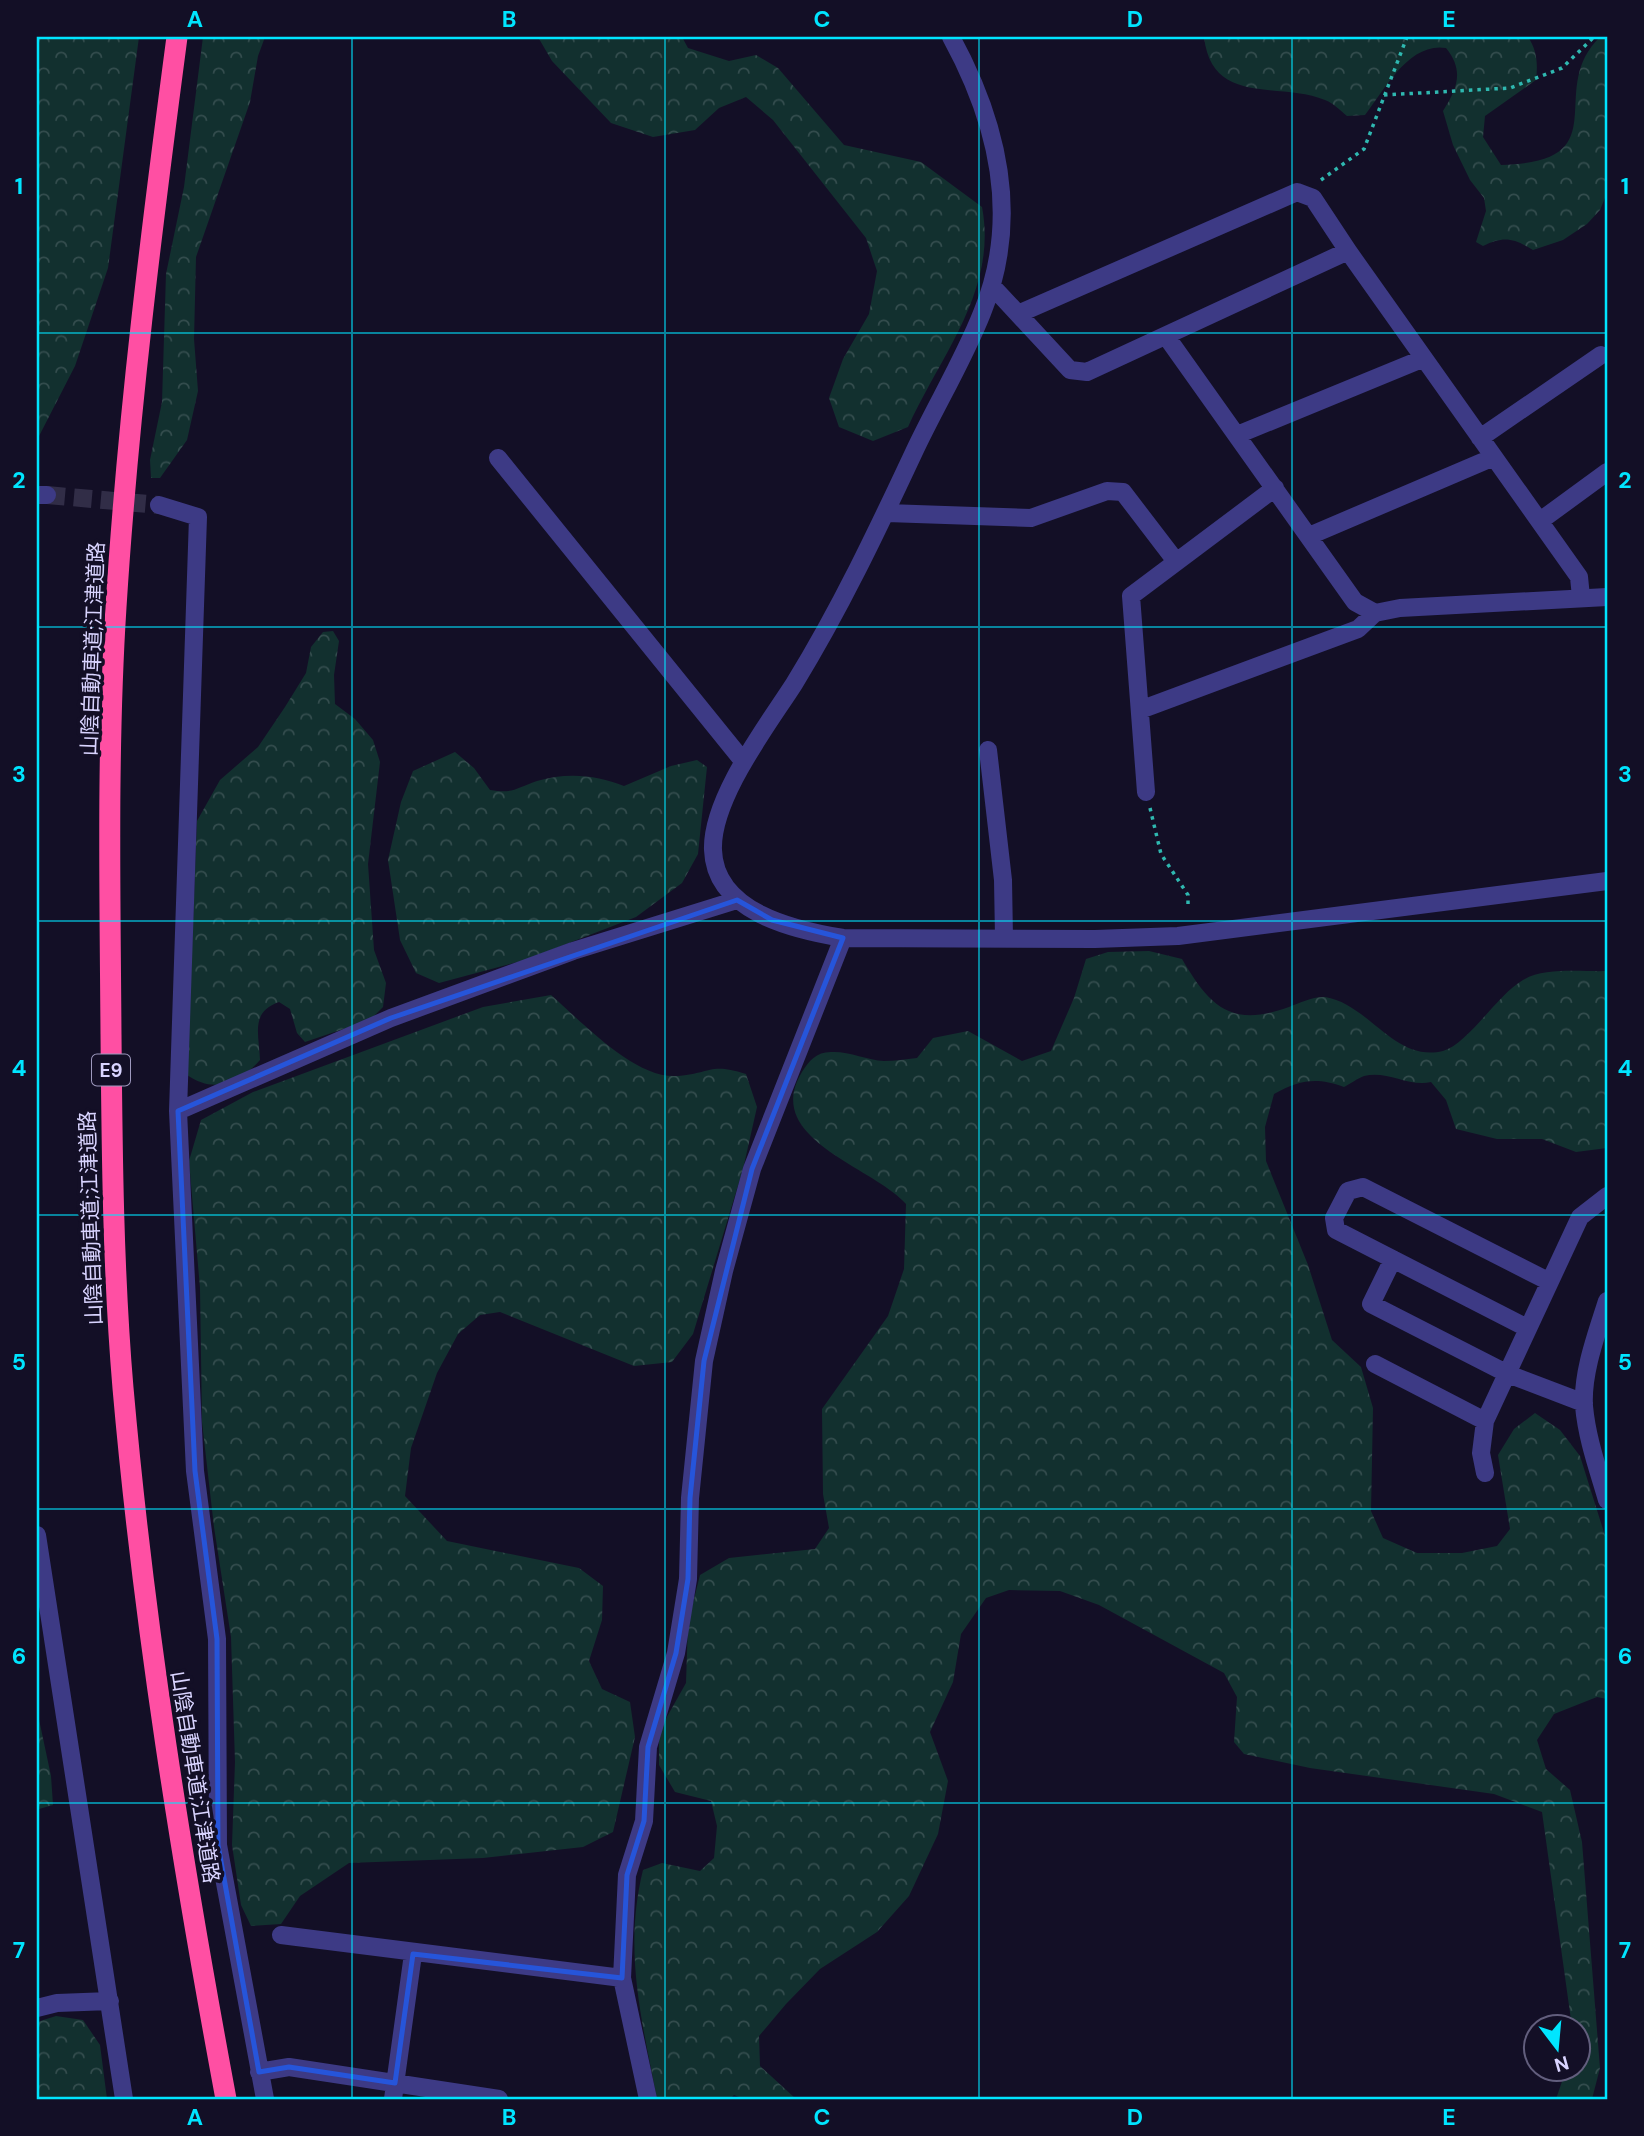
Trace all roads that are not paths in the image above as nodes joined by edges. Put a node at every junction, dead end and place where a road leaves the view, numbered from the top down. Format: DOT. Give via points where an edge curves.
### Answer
graph roads {
  1 [pos="177,37"];
  2 [pos="951,37"];
  3 [pos="1348,250"];
  4 [pos="992,286"];
  5 [pos="1018,314"];
  6 [pos="1166,336"];
  7 [pos="1601,355"];
  8 [pos="1422,359"];
  9 [pos="1237,435"];
  10 [pos="1480,438"];
  11 [pos="1494,457"];
  12 [pos="498,458"];
  13 [pos="1607,472"];
  14 [pos="1275,488"];
  15 [pos="159,505"];
  16 [pos="887,513"];
  17 [pos="1540,521"];
  18 [pos="1309,536"];
  19 [pos="1175,561"];
  20 [pos="1581,597"];
  21 [pos="1607,597"];
  22 [pos="1375,613"];
  23 [pos="1140,710"];
  24 [pos="988,750"];
  25 [pos="743,761"];
  26 [pos="1146,792"];
  27 [pos="1607,881"];
  28 [pos="737,900"];
  29 [pos="843,938"];
  30 [pos="1004,938"];
  31 [pos="177,1111"];
  32 [pos="1607,1196"];
  33 [pos="1393,1259"];
  34 [pos="1548,1280"];
  35 [pos="1607,1301"];
  36 [pos="1527,1328"];
  37 [pos="1375,1364"];
  38 [pos="1508,1374"];
  39 [pos="1584,1403"];
  40 [pos="1485,1421"];
  41 [pos="1485,1473"];
  42 [pos="1607,1500"];
  43 [pos="37,1535"];
  44 [pos="281,1936"];
  45 [pos="413,1954"];
  46 [pos="622,1978"];
  47 [pos="110,2001"];
  48 [pos="37,2008"];
  49 [pos="259,2072"];
  50 [pos="394,2091"];
  51 [pos="124,2099"];
  52 [pos="226,2099"];
  53 [pos="265,2099"];
  54 [pos="499,2099"];
  55 [pos="648,2099"];
  1 -- 52 [label="highway, 山陰自動車道;江津道路 / E9" via="139,328 116,610 110,898 112,1148 122,1383 148,1635 190,1907"];
  2 -- 4 [label="street" via="974,83 1000,163 1002,221"];
  3 -- 5 [label="street" via="1313,198 1303,192 1288,194"];
  3 -- 6 [label="street"];
  3 -- 8 [label="street"];
  4 -- 5 [label="street"];
  4 -- 16 [label="street"];
  5 -- 6 [label="street" via="1070,370 1087,372"];
  6 -- 9 [label="street"];
  7 -- 10 [label="street"];
  8 -- 9 [label="street"];
  8 -- 10 [label="street"];
  9 -- 14 [label="street"];
  10 -- 11 [label="street"];
  11 -- 17 [label="street"];
  11 -- 18 [label="street"];
  12 -- 25 [label="street"];
  13 -- 17 [label="street"];
  14 -- 18 [label="street"];
  14 -- 19 [label="street"];
  15 -- 31 [label="street" via="198,517"];
  16 -- 19 [label="street" via="1031,518 1107,491 1122,492"];
  16 -- 25 [label="street" via="832,623"];
  17 -- 20 [label="street" via="1579,577"];
  18 -- 22 [label="street" via="1355,602"];
  19 -- 23 [label="street" via="1130,596"];
  20 -- 21 [label="street"];
  20 -- 22 [label="street"];
  22 -- 23 [label="street" via="1358,629"];
  23 -- 26 [label="street"];
  24 -- 30 [label="street" via="1003,880"];
  25 -- 28 [label="street" via="714,830 712,852 722,879"];
  27 -- 30 [label="street" via="1178,936"];
  28 -- 29 [label="street" via="772,920"];
  28 -- 31 [label="street" via="573,951 391,1018"];
  29 -- 30 [label="street"];
  29 -- 46 [label="street" via="752,1169 704,1361 690,1498 688,1579 676,1653 648,1747 644,1821 627,1875"];
  31 -- 49 [label="street" via="195,1471 217,1639 219,1845"];
  32 -- 34 [label="street" via="1580,1217"];
  33 -- 34 [label="street" via="1336,1230 1334,1218 1348,1191 1363,1187"];
  33 -- 36 [label="street"];
  33 -- 38 [label="street" via="1371,1304"];
  34 -- 36 [label="street"];
  35 -- 39 [label="street"];
  36 -- 38 [label="street"];
  37 -- 40 [label="street"];
  38 -- 39 [label="street"];
  38 -- 40 [label="street"];
  39 -- 42 [label="street"];
  40 -- 41 [label="street" via="1481,1453"];
  43 -- 47 [label="street"];
  44 -- 45 [label="street"];
  45 -- 46 [label="street"];
  45 -- 50 [label="street"];
  46 -- 55 [label="street"];
  47 -- 48 [label="street"];
  47 -- 51 [label="street"];
  49 -- 50 [label="street" via="289,2067"];
  49 -- 53 [label="street"];
  50 -- 54 [label="street"];
}
